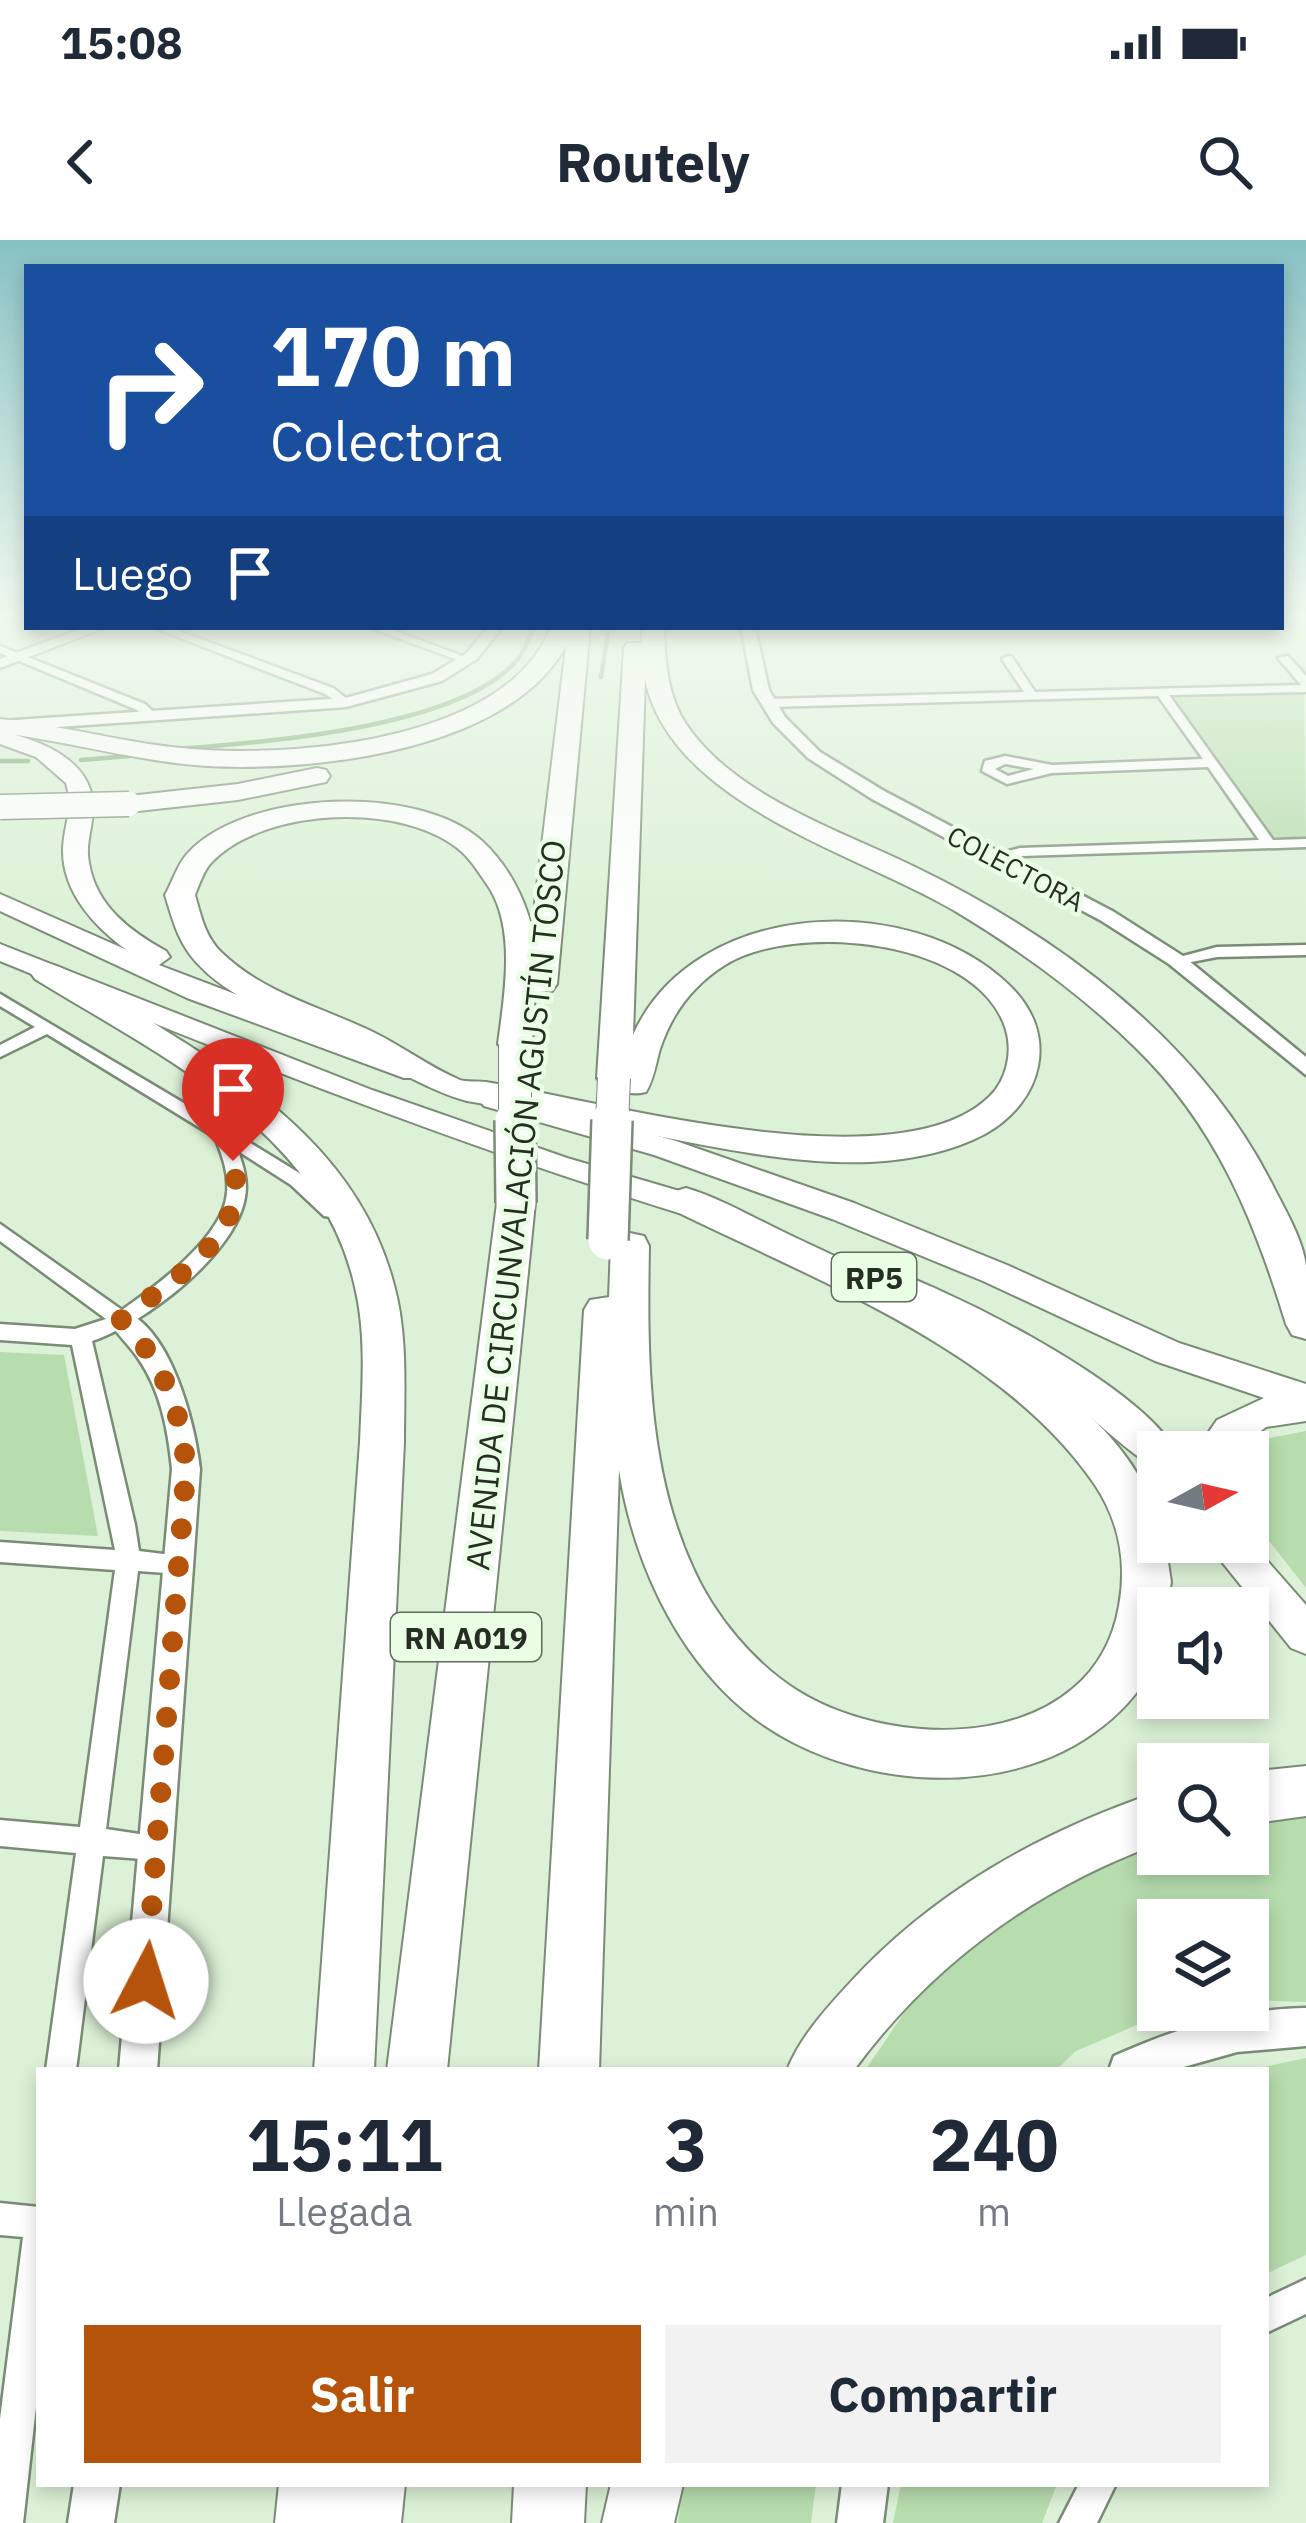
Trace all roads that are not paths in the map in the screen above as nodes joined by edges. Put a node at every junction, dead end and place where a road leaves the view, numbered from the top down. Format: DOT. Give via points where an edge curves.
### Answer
graph roads {
  1 [pos="83,721"];
  2 [pos="453,721"];
  3 [pos="466,721"];
  4 [pos="567,721"];
  5 [pos="634,721"];
  6 [pos="672,721"];
  7 [pos="782,721"];
  8 [pos="1182,721"];
  9 [pos="0,726"];
  10 [pos="0,737"];
  11 [pos="1212,763"];
  12 [pos="1052,769"];
  13 [pos="0,807"];
  14 [pos="1306,843"];
  15 [pos="1269,844"];
  16 [pos="998,858"];
  17 [pos="0,902"];
  18 [pos="0,931"];
  19 [pos="1306,950"];
  20 [pos="0,952"];
  21 [pos="1176,959"];
  22 [pos="46,972"];
  23 [pos="0,999"];
  24 [pos="46,1028"];
  25 [pos="298,1030"];
  26 [pos="524,1047"];
  27 [pos="0,1052"];
  28 [pos="1306,1068"];
  29 [pos="624,1081"];
  30 [pos="456,1086"];
  31 [pos="221,1130"];
  32 [pos="556,1165"];
  33 [pos="686,1201"];
  34 [pos="0,1231"];
  35 [pos="619,1243"];
  36 [pos="367,1260"];
  37 [pos="121,1320"];
  38 [pos="1306,1324"];
  39 [pos="0,1332"];
  40 [pos="81,1337"];
  41 [pos="1306,1398"];
  42 [pos="1306,1408"];
  43 [pos="1229,1431"];
  44 [pos="1137,1432"];
  45 [pos="0,1552"];
  46 [pos="128,1561"];
  47 [pos="1245,1563"];
  48 [pos="180,1564"];
  49 [pos="1306,1636"];
  50 [pos="1306,1791"];
  51 [pos="1269,1795"];
  52 [pos="1137,1826"];
  53 [pos="0,1833"];
  54 [pos="92,1843"];
  55 [pos="156,1847"];
  56 [pos="1306,2027"];
  57 [pos="61,2067"];
  58 [pos="139,2067"];
  59 [pos="344,2067"];
  60 [pos="417,2067"];
  61 [pos="569,2067"];
  62 [pos="820,2067"];
  63 [pos="1135,2067"];
  64 [pos="0,2219"];
  65 [pos="36,2223"];
  66 [pos="36,2261"];
  67 [pos="1306,2296"];
  68 [pos="1269,2315"];
  69 [pos="97,2487"];
  70 [pos="315,2487"];
  71 [pos="369,2487"];
  72 [pos="550,2487"];
  73 [pos="646,2487"];
  74 [pos="865,2487"];
  75 [pos="1096,2487"];
  76 [pos="5,2523"];
  77 [pos="91,2523"];
  78 [pos="311,2523"];
  79 [pos="364,2523"];
  80 [pos="548,2523"];
  81 [pos="638,2523"];
  82 [pos="860,2523"];
  83 [pos="1077,2523"];
  1 -- 9 [label="street"];
  2 -- 9 [label="highway" via="396,740 260,758 168,754"];
  3 -- 13 [label="highway, bridge" via="336,771 238,792"];
  4 -- 26 [label="highway, AVENIDA DE CIRCUNVALACIÓN AGUSTÍN TOSCO / RN A019"];
  5 -- 29 [label="highway"];
  6 -- 38 [label="highway" via="716,769 932,886 1109,1006 1182,1076 1235,1145 1289,1260"];
  7 -- 16 [label="street, COLECTORA" via="839,773"];
  8 -- 11 [label="street"];
  10 -- 25 [label="main road" via="41,751 74,778 82,799 78,872 110,924"];
  11 -- 12 [label="street"];
  11 -- 15 [label="street"];
  14 -- 15 [label="street"];
  15 -- 16 [label="street"];
  16 -- 21 [label="street, COLECTORA"];
  17 -- 25 [label="main road, RP5"];
  18 -- 32 [label="main road" via="86,974 461,1119"];
  19 -- 21 [label="street"];
  20 -- 22 [label="main road, RP5"];
  21 -- 28 [label="street, COLECTORA"];
  22 -- 32 [label="main road, RP5"];
  22 -- 36 [label="highway" via="272,1122 330,1184"];
  23 -- 24 [label="street"];
  24 -- 27 [label="street"];
  24 -- 31 [label="street"];
  25 -- 30 [label="main road, RP5"];
  26 -- 30 [label="highway" via="508,895 490,864 454,833 384,809 318,809 241,829 199,857 182,883 180,910 191,937 218,965 283,1008"];
  26 -- 60 [label="highway, AVENIDA DE CIRCUNVALACIÓN AGUSTÍN TOSCO / RN A019, bridge" via="517,1203"];
  29 -- 30 [label="highway" via="687,978 733,949 783,935 853,933 948,957 993,986 1027,1045 1022,1077 998,1110 957,1134 875,1150 778,1146"];
  29 -- 35 [label="highway, bridge" via="611,1153"];
  30 -- 41 [label="main road, RP5" via="843,1211 1167,1352"];
  31 -- 36 [label="street" via="300,1179"];
  31 -- 37 [label="street" via="238,1191 226,1229"];
  32 -- 33 [label="main road, RP5"];
  33 -- 35 [label="highway" via="902,1307 1045,1401 1102,1461 1139,1530 1148,1603 1126,1666 1077,1718 992,1752 896,1753 782,1709 740,1674 700,1625 650,1515"];
  33 -- 44 [label="main road, RP5" via="872,1276 1045,1361"];
  34 -- 37 [label="street"];
  35 -- 61 [label="highway, RN A019"];
  36 -- 59 [label="highway" via="382,1358 382,1442"];
  37 -- 40 [label="street"];
  37 -- 48 [label="street" via="152,1356 178,1411 186,1469"];
  39 -- 40 [label="street"];
  40 -- 46 [label="street"];
  42 -- 43 [label="main road" via="1276,1409"];
  45 -- 46 [label="street"];
  46 -- 48 [label="street"];
  46 -- 54 [label="street"];
  47 -- 49 [label="main road"];
  48 -- 55 [label="street"];
  50 -- 51 [label="highway"];
  52 -- 62 [label="highway" via="1035,1871 943,1933"];
  53 -- 54 [label="street"];
  54 -- 55 [label="street"];
  54 -- 57 [label="street"];
  55 -- 58 [label="street"];
  56 -- 63 [label="street" via="1193,2043"];
  64 -- 65 [label="street"];
  66 -- 76 [label="street"];
  67 -- 68 [label="street"];
  69 -- 77 [label="street"];
  70 -- 78 [label="highway"];
  71 -- 79 [label="highway"];
  72 -- 80 [label="highway"];
  73 -- 81 [label="highway"];
  74 -- 82 [label="street"];
  75 -- 83 [label="street"];
}
